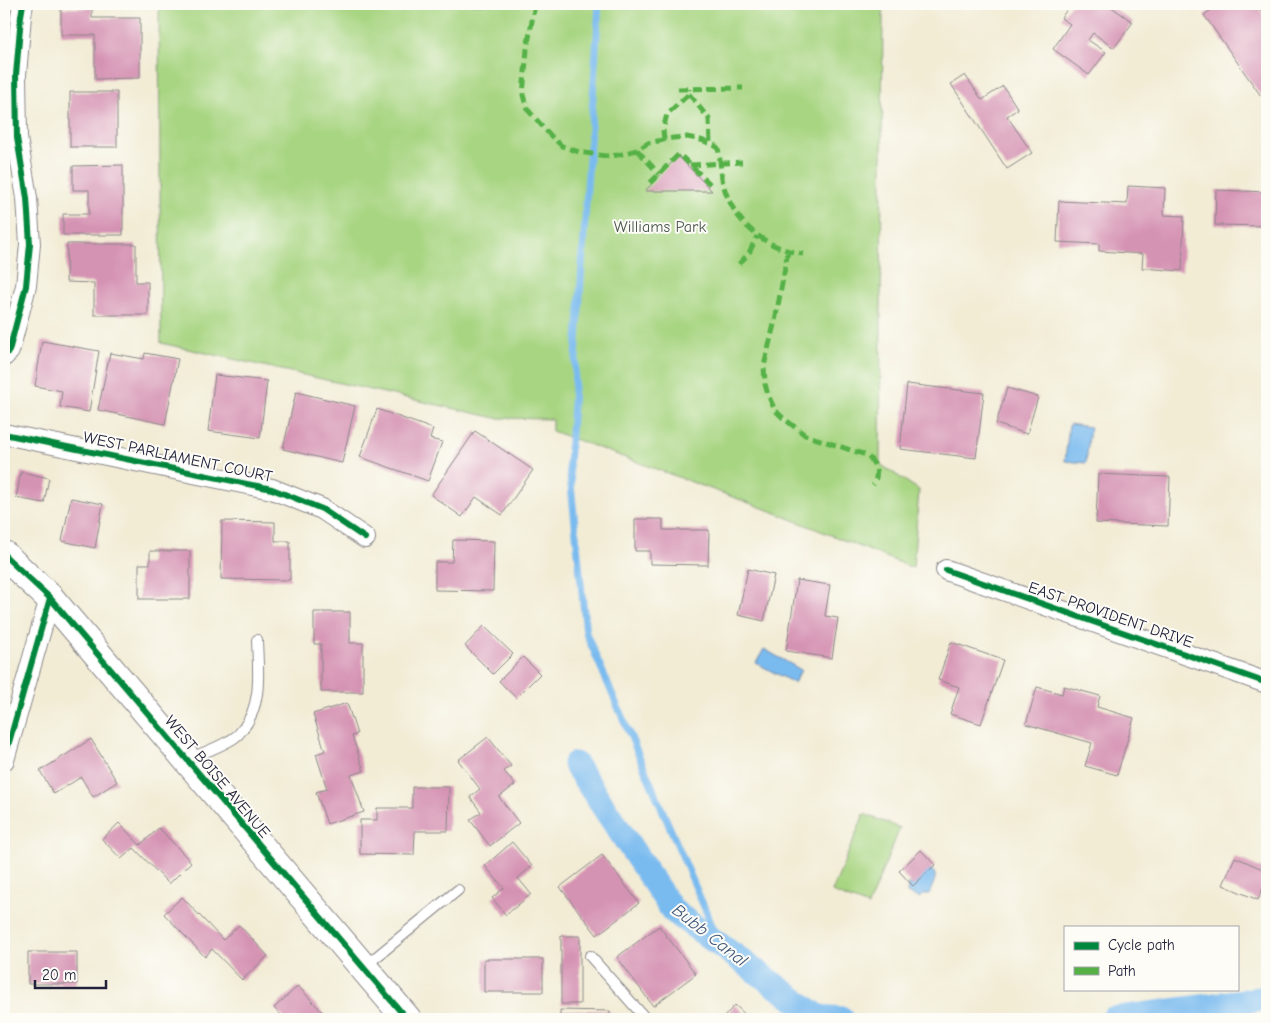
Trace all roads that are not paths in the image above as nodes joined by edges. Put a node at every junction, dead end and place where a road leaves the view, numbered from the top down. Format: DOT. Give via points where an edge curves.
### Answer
graph roads {
  1 [pos="23,4"];
  2 [pos="4,356"];
  3 [pos="4,434"];
  4 [pos="365,538"];
  5 [pos="4,555"];
  6 [pos="946,570"];
  7 [pos="50,598"];
  8 [pos="257,640"];
  9 [pos="1267,683"];
  10 [pos="4,760"];
  11 [pos="187,760"];
  12 [pos="458,890"];
  13 [pos="590,956"];
  14 [pos="363,968"];
  15 [pos="407,1019"];
  16 [pos="646,1019"];
  1 -- 2 [label="street" via="16,75 18,138 28,198 30,244 26,286 9,351"];
  3 -- 4 [label="street, WEST PARLIAMENT COURT" via="272,489 322,509"];
  5 -- 7 [label="street, WEST BOISE AVENUE"];
  6 -- 9 [label="street, EAST PROVIDENT DRIVE"];
  7 -- 10 [label="street"];
  7 -- 11 [label="street, WEST BOISE AVENUE"];
  8 -- 11 [label="lane" via="257,699 248,723 236,738"];
  11 -- 14 [label="street, WEST BOISE AVENUE"];
  12 -- 14 [label="lane"];
  13 -- 16 [label="lane"];
  14 -- 15 [label="street, WEST BOISE AVENUE"];
}
